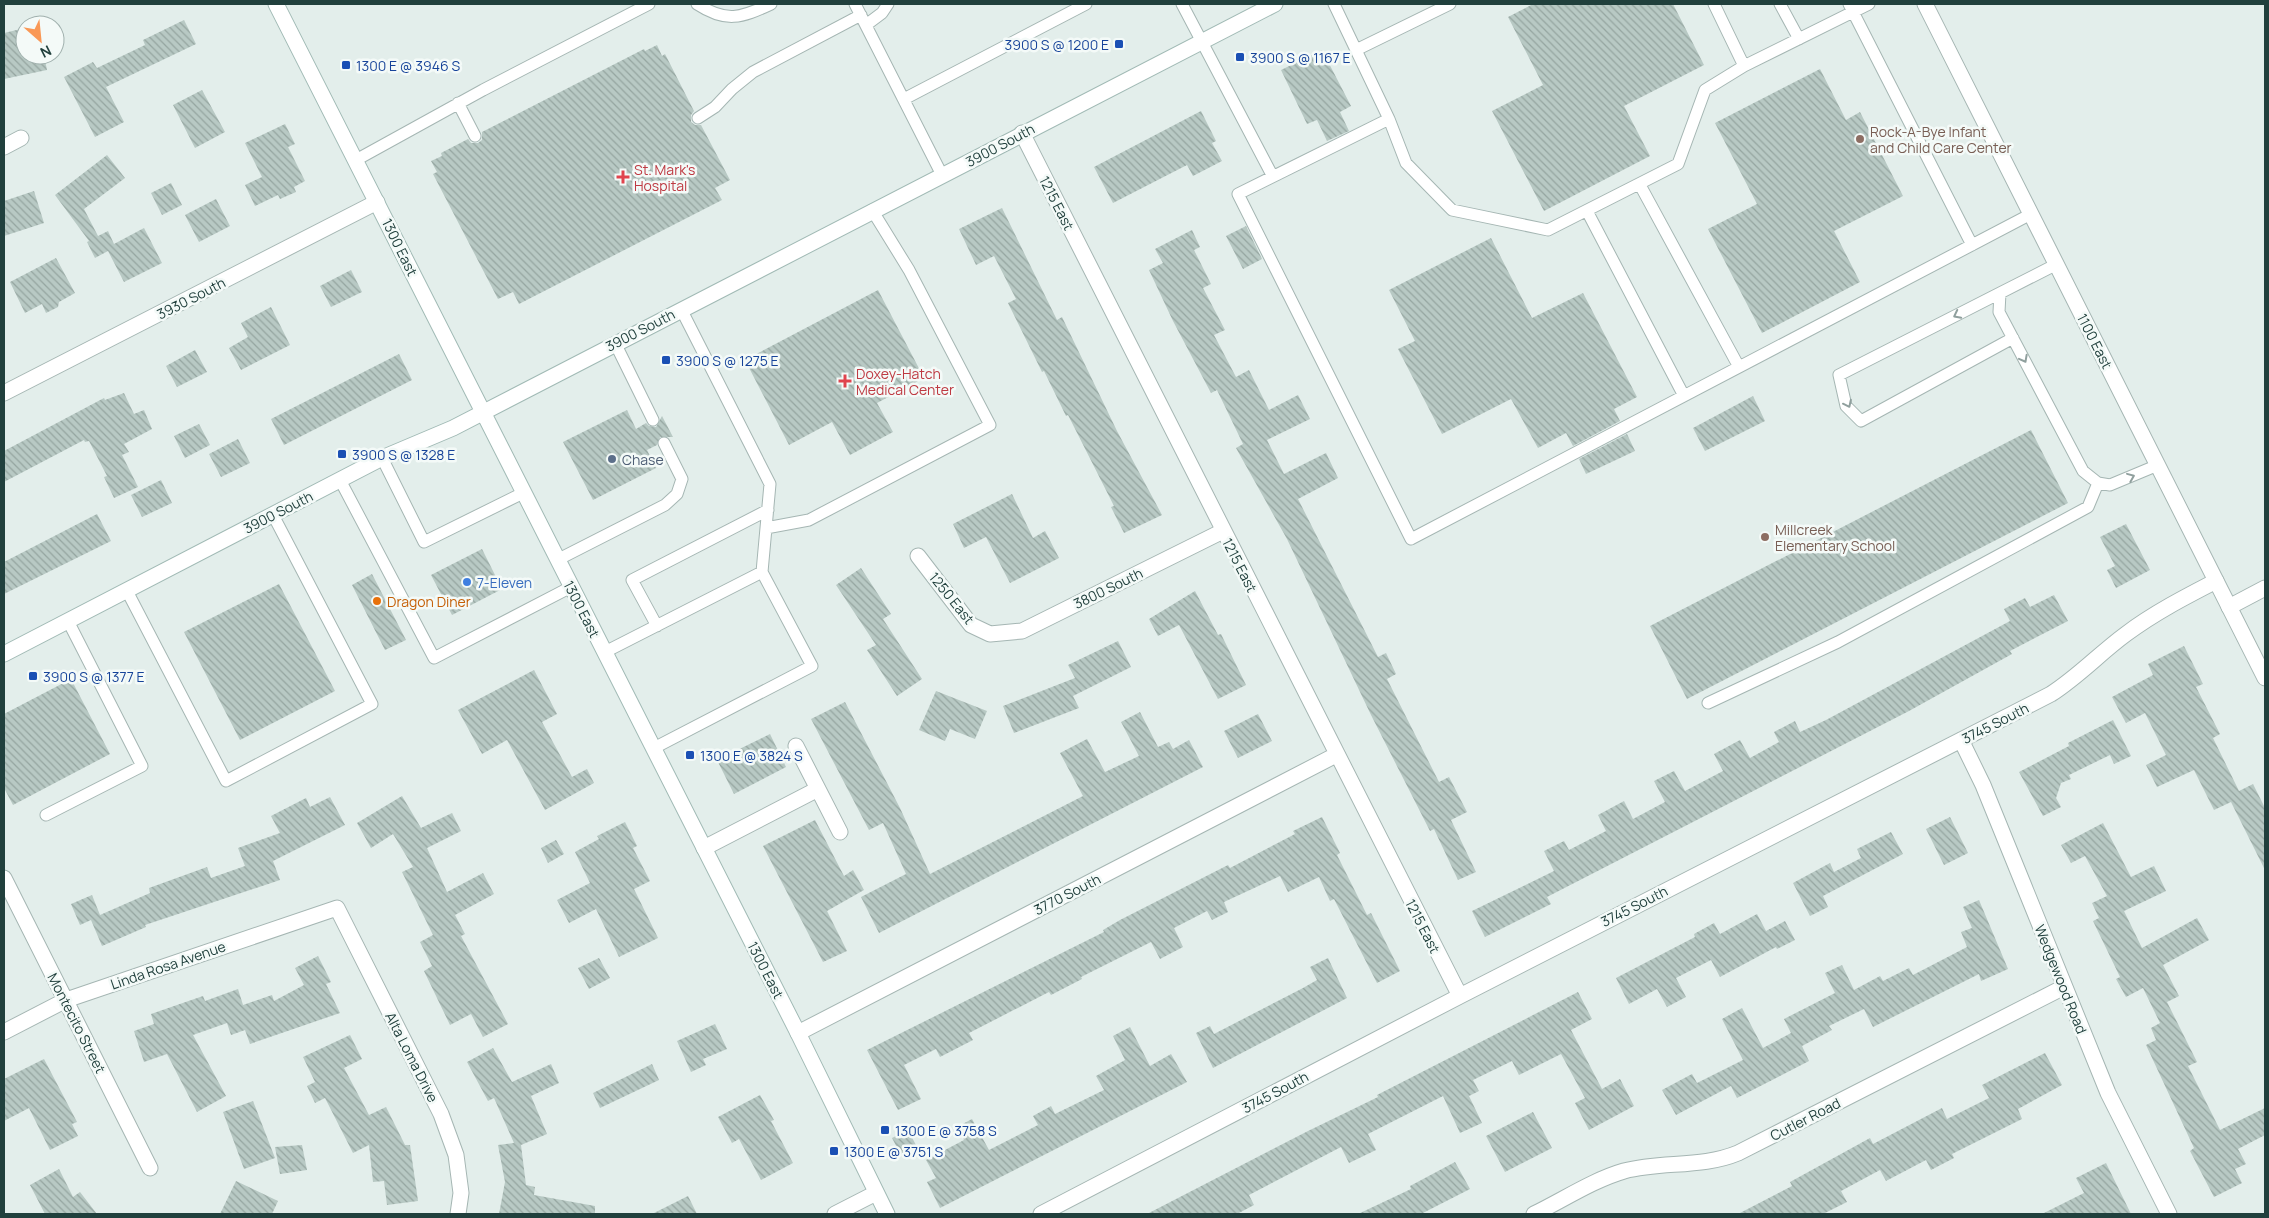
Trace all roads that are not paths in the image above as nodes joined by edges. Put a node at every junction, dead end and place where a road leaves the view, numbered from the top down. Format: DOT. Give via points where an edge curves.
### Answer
graph roads {
  1 [pos="276,4"];
  2 [pos="650,4"];
  3 [pos="697,4"];
  4 [pos="771,4"];
  5 [pos="855,4"];
  6 [pos="888,4"];
  7 [pos="1086,4"];
  8 [pos="1182,4"];
  9 [pos="1275,4"];
  10 [pos="1334,4"];
  11 [pos="1450,4"];
  12 [pos="1714,4"];
  13 [pos="1780,4"];
  14 [pos="1869,4"];
  15 [pos="1926,4"];
  16 [pos="1851,8"];
  17 [pos="864,20"];
  18 [pos="1798,39"];
  19 [pos="1201,42"];
  20 [pos="1356,50"];
  21 [pos="1744,66"];
  22 [pos="904,99"];
  23 [pos="458,103"];
  24 [pos="698,118"];
  25 [pos="1389,119"];
  26 [pos="1022,133"];
  27 [pos="475,136"];
  28 [pos="21,138"];
  29 [pos="4,147"];
  30 [pos="356,160"];
  31 [pos="942,174"];
  32 [pos="1272,175"];
  33 [pos="1640,185"];
  34 [pos="377,202"];
  35 [pos="872,210"];
  36 [pos="1587,211"];
  37 [pos="2031,214"];
  38 [pos="1972,245"];
  39 [pos="2057,264"];
  40 [pos="2000,293"];
  41 [pos="681,309"];
  42 [pos="2012,338"];
  43 [pos="615,343"];
  44 [pos="1739,367"];
  45 [pos="4,393"];
  46 [pos="1684,396"];
  47 [pos="482,412"];
  48 [pos="653,420"];
  49 [pos="664,443"];
  50 [pos="382,458"];
  51 [pos="2158,465"];
  52 [pos="340,480"];
  53 [pos="2098,483"];
  54 [pos="523,493"];
  55 [pos="768,510"];
  56 [pos="273,514"];
  57 [pos="766,528"];
  58 [pos="1223,531"];
  59 [pos="918,556"];
  60 [pos="557,560"];
  61 [pos="762,572"];
  62 [pos="2216,581"];
  63 [pos="571,587"];
  64 [pos="2265,588"];
  65 [pos="127,591"];
  66 [pos="2229,607"];
  67 [pos="68,621"];
  68 [pos="657,626"];
  69 [pos="990,634"];
  70 [pos="605,652"];
  71 [pos="4,654"];
  72 [pos="2265,678"];
  73 [pos="1708,703"];
  74 [pos="1961,740"];
  75 [pos="796,746"];
  76 [pos="654,748"];
  77 [pos="1336,755"];
  78 [pos="818,789"];
  79 [pos="46,815"];
  80 [pos="840,832"];
  81 [pos="704,848"];
  82 [pos="4,878"];
  83 [pos="337,908"];
  84 [pos="2064,987"];
  85 [pos="1460,996"];
  86 [pos="66,1000"];
  87 [pos="4,1032"];
  88 [pos="798,1033"];
  89 [pos="150,1168"];
  90 [pos="876,1193"];
  91 [pos="458,1214"];
  92 [pos="835,1214"];
  93 [pos="888,1214"];
  94 [pos="1041,1214"];
  95 [pos="1534,1214"];
  96 [pos="2169,1214"];
  1 -- 30 [label="street, 1300 East"];
  2 -- 23 [label="lane"];
  3 -- 4 [label="lane" via="733,18"];
  5 -- 17 [label="lane"];
  6 -- 17 [label="lane" via="882,13"];
  7 -- 22 [label="lane"];
  8 -- 19 [label="lane"];
  9 -- 19 [label="street, 3900 South"];
  10 -- 20 [label="lane"];
  11 -- 20 [label="lane"];
  12 -- 21 [label="lane"];
  13 -- 18 [label="lane"];
  14 -- 16 [label="lane"];
  15 -- 37 [label="street, 1100 East"];
  16 -- 18 [label="lane"];
  16 -- 38 [label="lane"];
  17 -- 22 [label="lane"];
  17 -- 24 [label="lane" via="753,72 716,107"];
  18 -- 21 [label="lane"];
  19 -- 26 [label="street, 3900 South"];
  19 -- 32 [label="lane"];
  20 -- 25 [label="lane"];
  21 -- 33 [label="lane" via="1705,90 1678,164"];
  22 -- 31 [label="lane"];
  23 -- 27 [label="lane"];
  23 -- 30 [label="lane"];
  25 -- 32 [label="lane"];
  25 -- 36 [label="lane" via="1406,163 1452,210 1548,230"];
  26 -- 31 [label="street, 3900 South"];
  26 -- 58 [label="street, 1215 East"];
  28 -- 29 [label="street"];
  30 -- 34 [label="street, 1300 East"];
  31 -- 35 [label="street, 3900 South"];
  32 -- 46 [label="lane" via="1238,194 1411,539"];
  33 -- 36 [label="lane"];
  33 -- 44 [label="lane"];
  34 -- 45 [label="street, 3930 South"];
  34 -- 47 [label="street, 1300 East"];
  35 -- 41 [label="street, 3900 South"];
  35 -- 57 [label="lane" via="909,270 990,424 809,520"];
  36 -- 46 [label="lane"];
  37 -- 38 [label="lane"];
  37 -- 39 [label="street, 1100 East"];
  38 -- 44 [label="lane"];
  39 -- 40 [label="lane"];
  39 -- 51 [label="street, 1100 East"];
  40 -- 42 [label="lane" via="1999,312"];
  40 -- 42 [label="lane, one-way" via="1839,375 1846,406 1860,421"];
  41 -- 43 [label="street, 3900 South"];
  41 -- 55 [label="lane" via="770,484"];
  42 -- 53 [label="lane, one-way" via="2083,471"];
  43 -- 47 [label="street, 3900 South"];
  43 -- 48 [label="lane"];
  44 -- 46 [label="lane"];
  47 -- 50 [label="street, 3900 South"];
  47 -- 54 [label="street, 1300 East"];
  49 -- 60 [label="lane" via="682,479 677,494 665,505"];
  50 -- 52 [label="street, 3900 South"];
  50 -- 54 [label="lane" via="424,542"];
  53 -- 51 [label="lane, one-way" via="2110,485"];
  51 -- 62 [label="street, 1100 East"];
  52 -- 56 [label="street, 3900 South"];
  52 -- 63 [label="lane" via="434,658"];
  53 -- 73 [label="lane" via="2088,507 2080,512 1838,642"];
  54 -- 60 [label="street, 1300 East"];
  55 -- 57 [label="lane"];
  55 -- 68 [label="lane" via="632,580"];
  56 -- 65 [label="street, 3900 South"];
  56 -- 65 [label="lane" via="372,704 226,781"];
  57 -- 61 [label="lane"];
  58 -- 69 [label="street, 3800 South" via="1022,631"];
  58 -- 77 [label="street, 1215 East"];
  59 -- 69 [label="street, 1250 East" via="970,625"];
  60 -- 63 [label="street, 1300 East"];
  61 -- 68 [label="lane"];
  61 -- 76 [label="lane" via="812,666"];
  62 -- 66 [label="street, 1100 East"];
  62 -- 74 [label="street, 3745 South" via="2144,621 2051,694"];
  63 -- 70 [label="street, 1300 East"];
  64 -- 66 [label="street"];
  65 -- 67 [label="street, 3900 South"];
  66 -- 72 [label="street, 1100 East"];
  67 -- 71 [label="street, 3900 South"];
  67 -- 79 [label="lane" via="142,766"];
  68 -- 70 [label="lane"];
  70 -- 76 [label="street, 1300 East"];
  74 -- 84 [label="street, Wedgewood Road" via="1983,785"];
  74 -- 85 [label="street, 3745 South"];
  75 -- 78 [label="street"];
  76 -- 81 [label="street, 1300 East"];
  77 -- 85 [label="street, 1215 East"];
  77 -- 88 [label="street, 3770 South"];
  78 -- 80 [label="street"];
  78 -- 81 [label="street"];
  81 -- 88 [label="street, 1300 East"];
  82 -- 86 [label="street, Montecito Street"];
  83 -- 86 [label="street, Linda Rosa Avenue"];
  83 -- 91 [label="street, Alta Loma Drive" via="441,1114 456,1155 460,1193"];
  84 -- 95 [label="street, Cutler Road" via="1722,1160 1625,1171 1600,1180"];
  84 -- 96 [label="street, Wedgewood Road" via="2108,1093"];
  85 -- 94 [label="street, 3745 South"];
  86 -- 87 [label="street, Linda Rosa Avenue"];
  86 -- 89 [label="street, Montecito Street"];
  88 -- 90 [label="street, 1300 East"];
  90 -- 92 [label="street"];
  90 -- 93 [label="street, 1300 East"];
}
